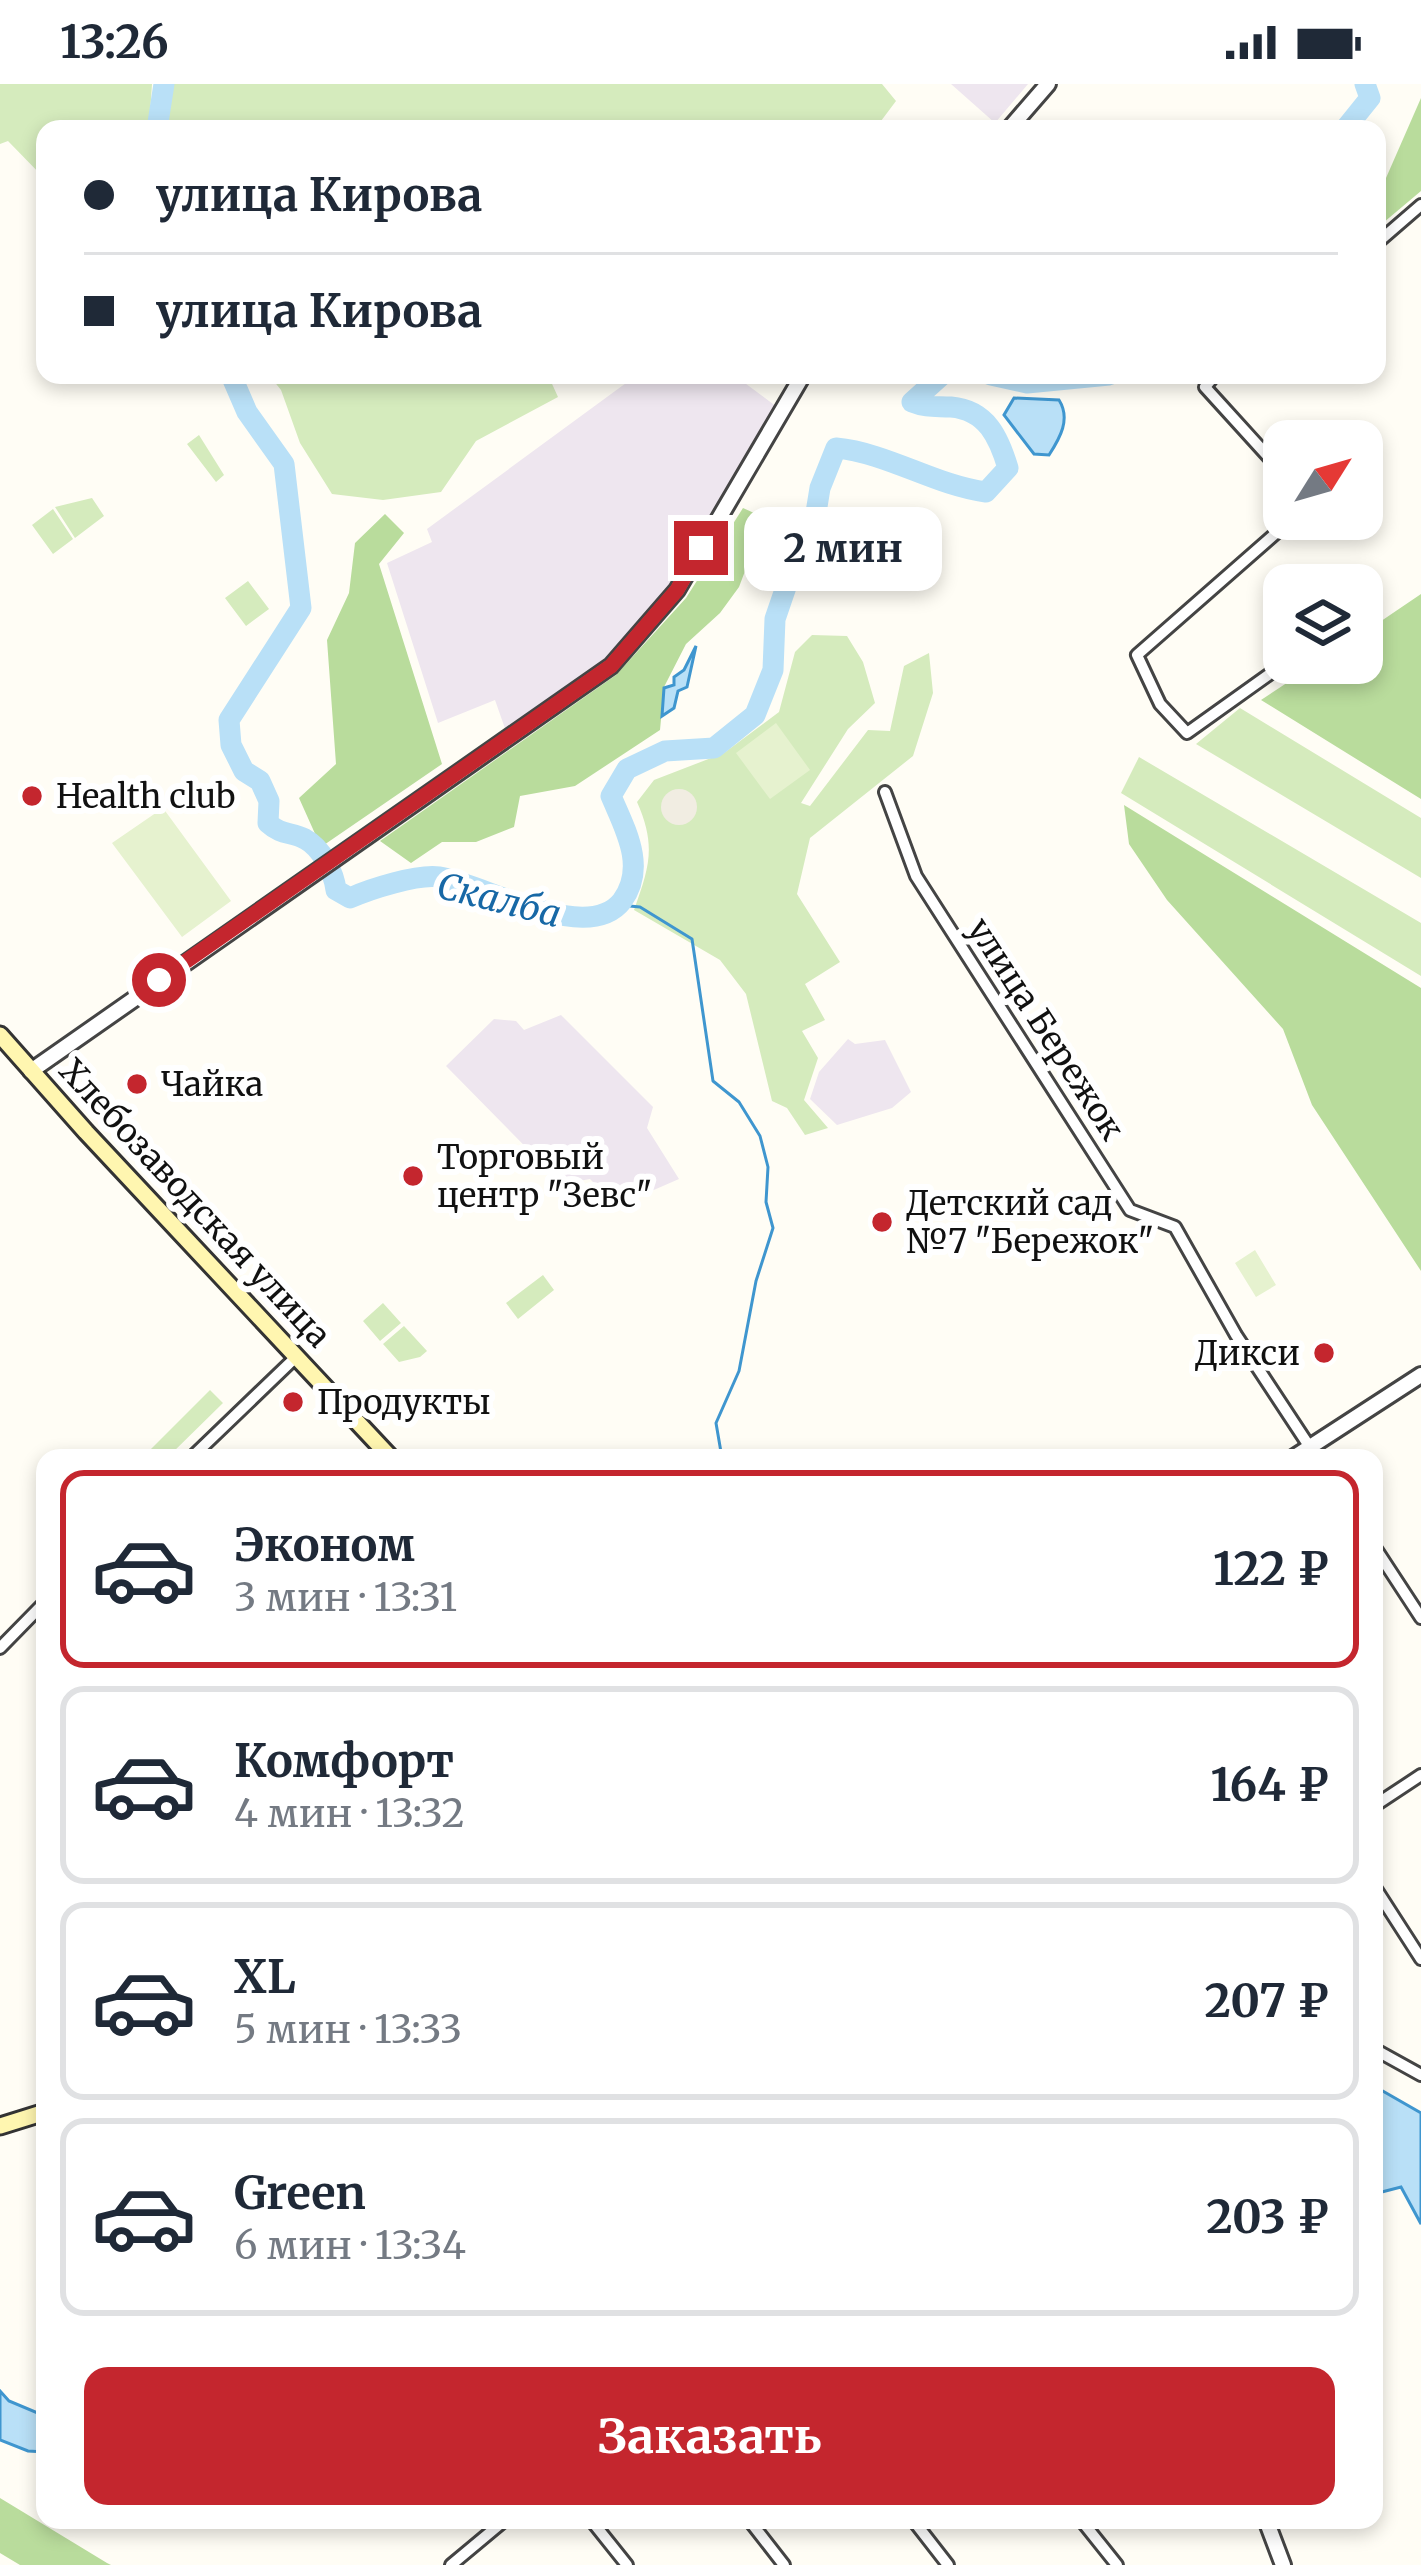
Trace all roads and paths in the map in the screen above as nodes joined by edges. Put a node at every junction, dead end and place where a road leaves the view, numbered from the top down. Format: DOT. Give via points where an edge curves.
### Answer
graph roads {
  1 [pos="1048,84"];
  2 [pos="1017,120"];
  3 [pos="1421,205"];
  4 [pos="1386,235"];
  5 [pos="798,384"];
  6 [pos="1208,384"];
  7 [pos="1263,451"];
  8 [pos="1268,540"];
  9 [pos="1263,679"];
  10 [pos="885,793"];
  11 [pos="0,1034"];
  12 [pos="31,1072"];
  13 [pos="297,1356"];
  14 [pos="1421,1376"];
  15 [pos="206,1449"];
  16 [pos="384,1449"];
  17 [pos="1311,1449"];
  18 [pos="1317,1449"];
  19 [pos="1383,1560"];
  20 [pos="36,1611"];
  21 [pos="1421,1618"];
  22 [pos="0,1648"];
  23 [pos="1421,1775"];
  24 [pos="1383,1800"];
  25 [pos="1383,1900"];
  26 [pos="1421,1959"];
  27 [pos="1383,2054"];
  28 [pos="1421,2075"];
  29 [pos="36,2115"];
  30 [pos="0,2126"];
  31 [pos="494,2529"];
  32 [pos="598,2529"];
  33 [pos="756,2529"];
  34 [pos="920,2529"];
  35 [pos="1088,2529"];
  36 [pos="1269,2529"];
  37 [pos="451,2565"];
  38 [pos="627,2565"];
  39 [pos="784,2565"];
  40 [pos="948,2565"];
  41 [pos="1117,2565"];
  42 [pos="1283,2565"];
  1 -- 2 [label="street"];
  3 -- 4 [label="street"];
  5 -- 12 [label="street" via="677,590 611,666"];
  6 -- 7 [label="street"];
  8 -- 9 [label="street" via="1137,655 1160,704 1186,733"];
  10 -- 17 [label="street, улица Бережок" via="916,876 1130,1210 1175,1227"];
  11 -- 12 [label="main road, Хлебозаводская улица"];
  12 -- 13 [label="main road, Хлебозаводская улица"];
  13 -- 15 [label="street"];
  13 -- 16 [label="main road, Хлебозаводская улица"];
  14 -- 18 [label="street"];
  19 -- 21 [label="street"];
  20 -- 22 [label="street"];
  23 -- 24 [label="street"];
  25 -- 26 [label="street"];
  27 -- 28 [label="street"];
  29 -- 30 [label="main road"];
  31 -- 37 [label="street"];
  32 -- 38 [label="street"];
  33 -- 39 [label="street"];
  34 -- 40 [label="street"];
  35 -- 41 [label="street"];
  36 -- 42 [label="street"];
}
